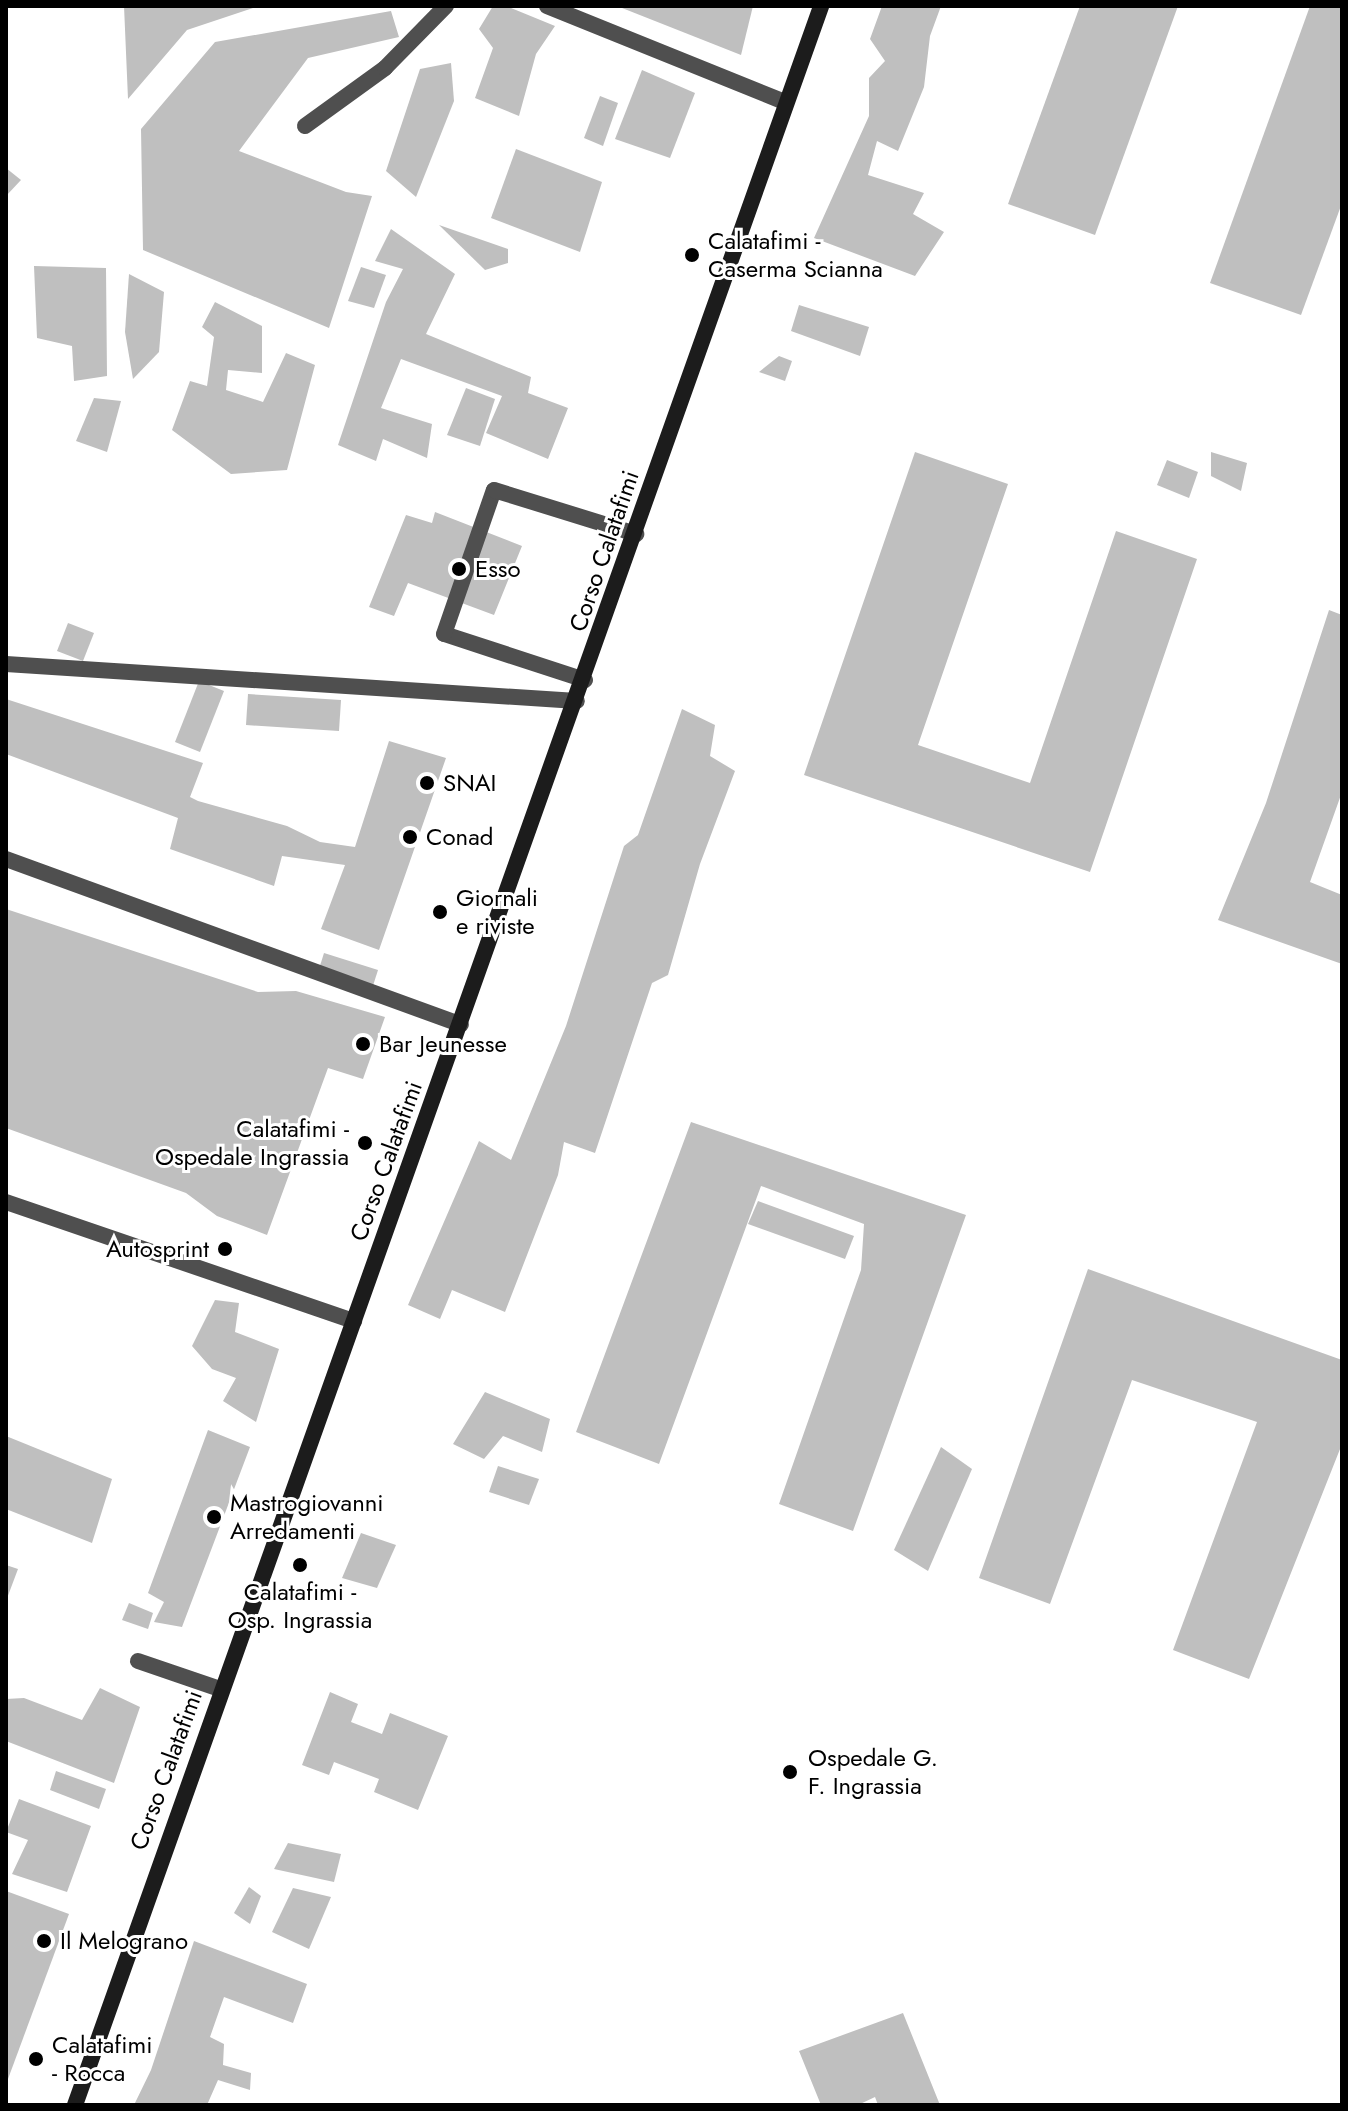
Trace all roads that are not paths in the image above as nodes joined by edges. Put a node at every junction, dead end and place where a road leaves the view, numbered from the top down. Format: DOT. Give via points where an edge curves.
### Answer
graph roads {
  1 [pos="446,6"];
  2 [pos="547,6"];
  3 [pos="821,6"];
  4 [pos="785,102"];
  5 [pos="305,126"];
  6 [pos="636,534"];
  7 [pos="6,664"];
  8 [pos="585,680"];
  9 [pos="577,701"];
  10 [pos="6,859"];
  11 [pos="461,1025"];
  12 [pos="6,1202"];
  13 [pos="354,1321"];
  14 [pos="138,1661"];
  15 [pos="220,1689"];
  16 [pos="75,2105"];
  1 -- 5 [label="street" via="385,68"];
  2 -- 4 [label="street"];
  3 -- 4 [label="main road, Corso Calatafimi"];
  4 -- 6 [label="main road, Corso Calatafimi"];
  6 -- 8 [label="main road, Corso Calatafimi"];
  6 -- 8 [label="street" via="494,490 444,634"];
  7 -- 9 [label="street"];
  8 -- 9 [label="main road, Corso Calatafimi"];
  9 -- 11 [label="main road, Corso Calatafimi"];
  10 -- 11 [label="street"];
  11 -- 13 [label="main road, Corso Calatafimi"];
  12 -- 13 [label="street"];
  13 -- 15 [label="main road, Corso Calatafimi"];
  14 -- 15 [label="street"];
  15 -- 16 [label="main road, Corso Calatafimi"];
}
